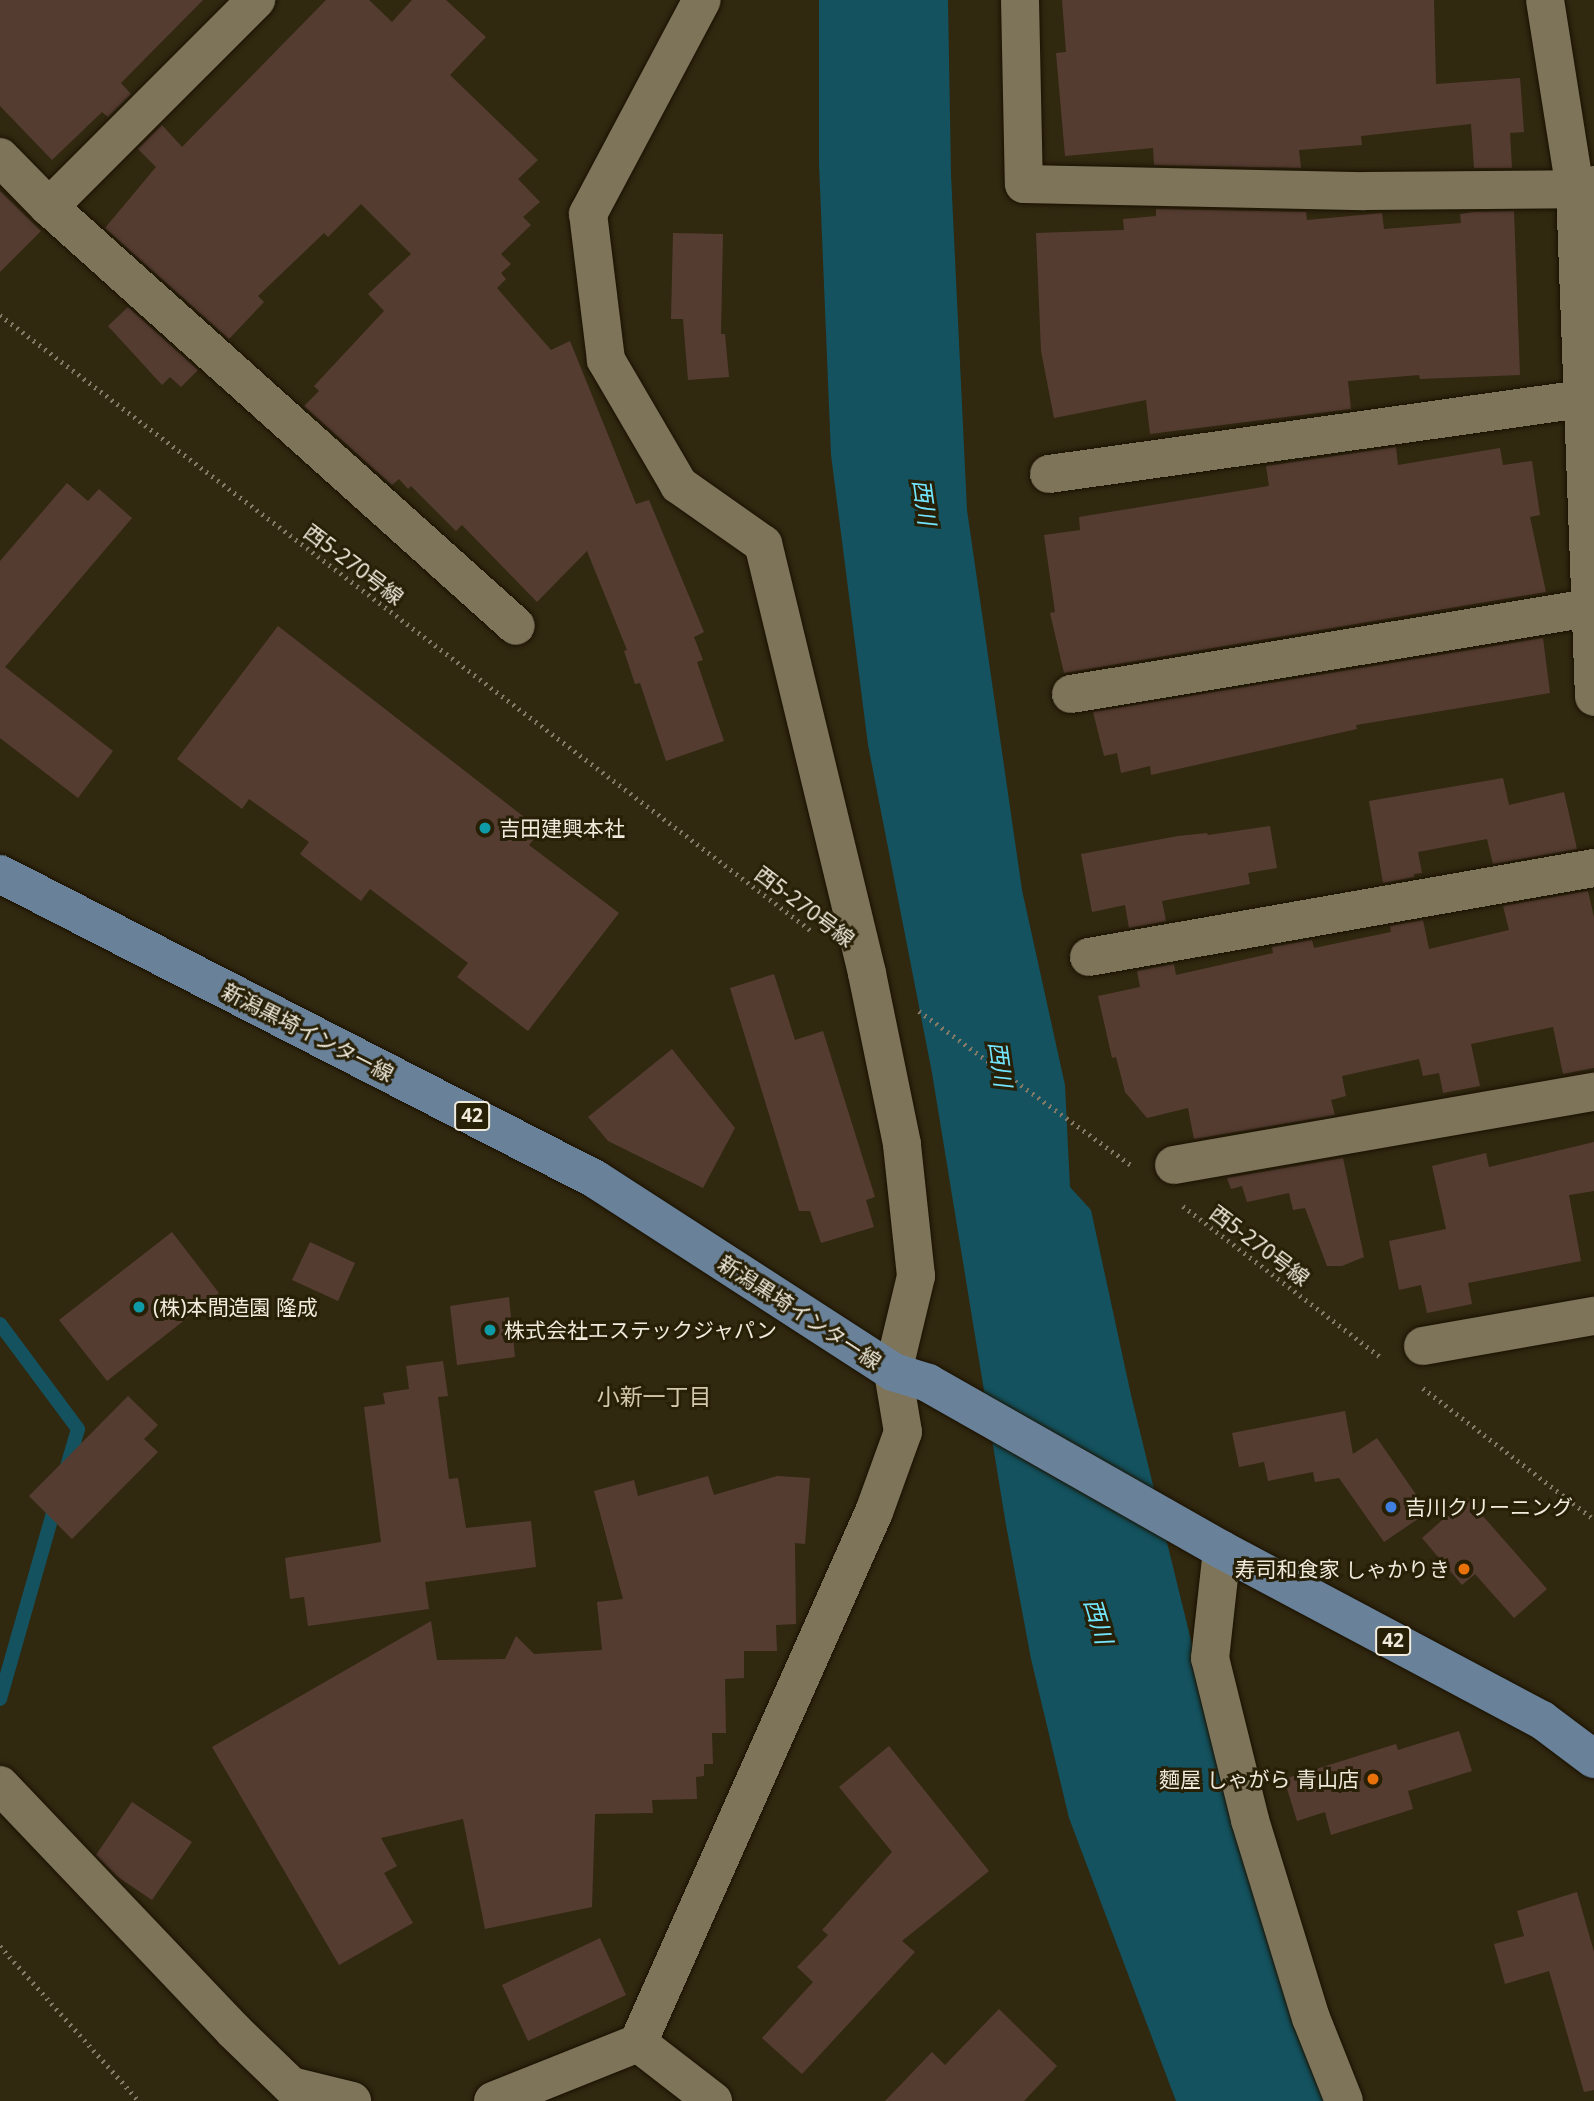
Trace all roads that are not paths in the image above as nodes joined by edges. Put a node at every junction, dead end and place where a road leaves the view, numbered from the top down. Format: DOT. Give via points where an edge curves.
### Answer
graph roads {
  1 [pos="256,0"];
  2 [pos="702,0"];
  3 [pos="1020,0"];
  4 [pos="1545,0"];
  5 [pos="0,157"];
  6 [pos="1585,187"];
  7 [pos="49,207"];
  8 [pos="1582,399"];
  9 [pos="1589,451"];
  10 [pos="1049,474"];
  11 [pos="1589,608"];
  12 [pos="516,626"];
  13 [pos="1071,694"];
  14 [pos="1594,697"];
  15 [pos="1594,868"];
  16 [pos="0,874"];
  17 [pos="1089,957"];
  18 [pos="1594,1092"];
  19 [pos="1163,1179"];
  20 [pos="1594,1316"];
  21 [pos="1423,1346"];
  22 [pos="911,1378"];
  23 [pos="1222,1550"];
  24 [pos="1594,1759"];
  25 [pos="0,1785"];
  26 [pos="638,2043"];
  27 [pos="352,2101"];
  28 [pos="493,2101"];
  29 [pos="713,2101"];
  30 [pos="1344,2101"];
  1 -- 7 [label="street"];
  2 -- 22 [label="street" via="587,214 606,360 679,485 763,544 867,973 902,1144 915,1276"];
  3 -- 6 [label="street" via="1024,184 1366,191"];
  4 -- 6 [label="street"];
  5 -- 7 [label="street"];
  6 -- 8 [label="street"];
  7 -- 12 [label="street"];
  8 -- 9 [label="street"];
  8 -- 10 [label="street"];
  9 -- 11 [label="street"];
  11 -- 13 [label="street"];
  11 -- 14 [label="street"];
  15 -- 17 [label="street"];
  16 -- 22 [label="main road, 新潟黒埼インター線 / 42" via="594,1179"];
  18 -- 19 [label="street"];
  20 -- 21 [label="street"];
  22 -- 23 [label="main road, 新潟黒埼インター線 / 42"];
  22 -- 26 [label="street" via="903,1432 874,1512"];
  23 -- 24 [label="main road, 新潟黒埼インター線 / 42" via="1542,1720"];
  23 -- 30 [label="street" via="1210,1658 1250,1821 1311,2018"];
  25 -- 27 [label="street" via="291,2086"];
  26 -- 28 [label="street"];
  26 -- 29 [label="street"];
}
